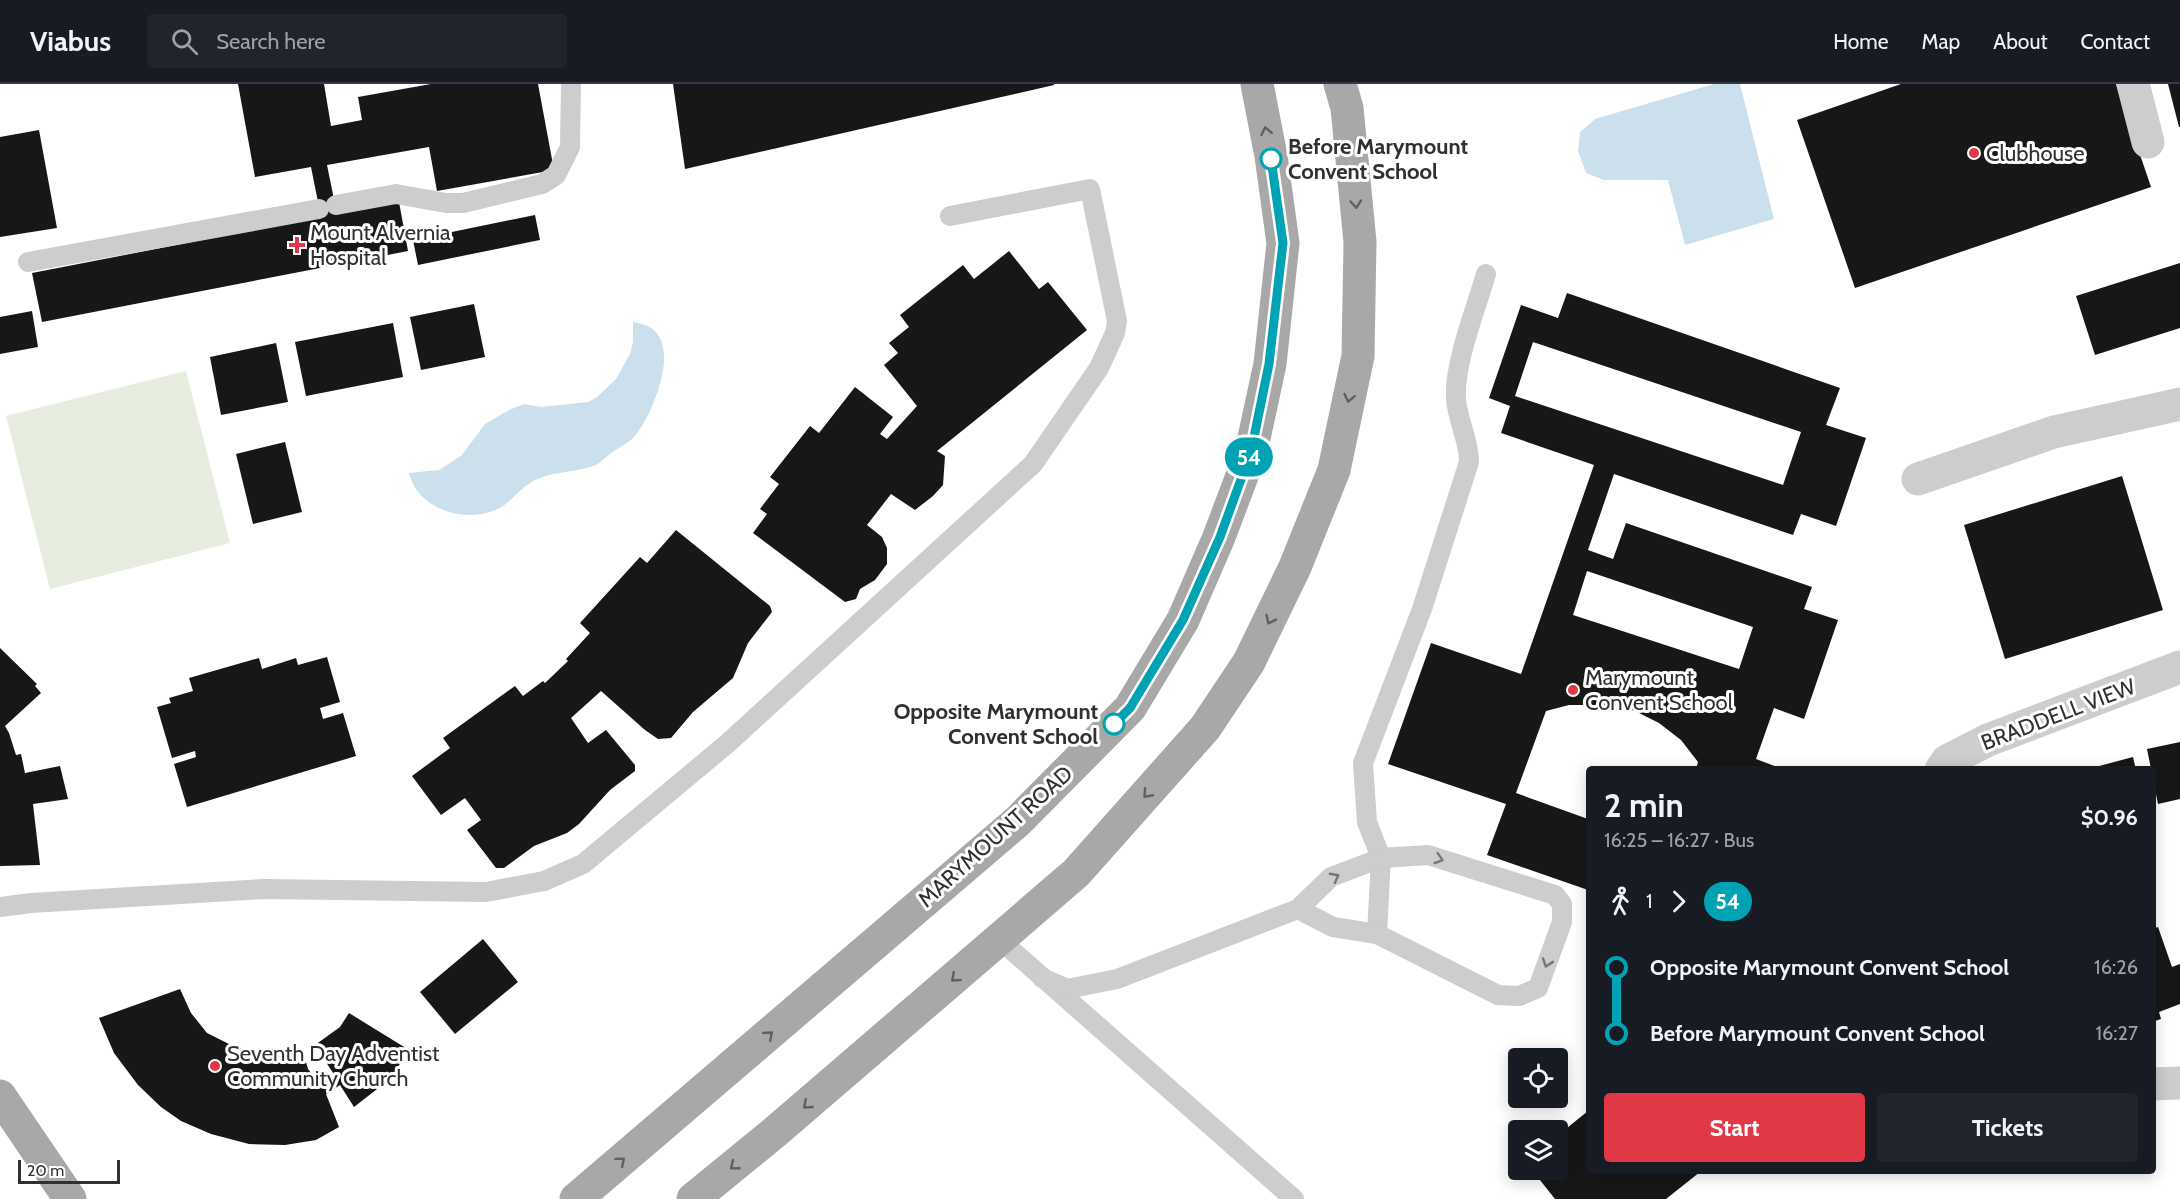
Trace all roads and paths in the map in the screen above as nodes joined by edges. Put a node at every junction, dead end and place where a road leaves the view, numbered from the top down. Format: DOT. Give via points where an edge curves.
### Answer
graph roads {
  1 [pos="572,84"];
  2 [pos="1257,84"];
  3 [pos="1340,84"];
  4 [pos="2133,84"];
  5 [pos="2148,142"];
  6 [pos="950,216"];
  7 [pos="28,262"];
  8 [pos="1486,274"];
  9 [pos="2180,404"];
  10 [pos="1918,480"];
  11 [pos="2180,667"];
  12 [pos="1944,766"];
  13 [pos="1381,858"];
  14 [pos="0,907"];
  15 [pos="1298,909"];
  16 [pos="1377,934"];
  17 [pos="999,939"];
  18 [pos="1042,978"];
  19 [pos="2180,1083"];
  20 [pos="2156,1084"];
  21 [pos="0,1096"];
  22 [pos="70,1199"];
  23 [pos="576,1199"];
  24 [pos="693,1199"];
  25 [pos="1294,1199"];
  1 -- 7 [label="lane" via="570,147 556,175 542,184 463,203 396,194"];
  23 -- 2 [label="main road, MARYMOUNT ROAD, one-way" via="1018,821 1130,708 1142,689 1183,620 1220,537 1251,452 1269,364 1283,243"];
  3 -- 17 [label="main road, one-way" via="1347,108 1360,242 1358,356 1330,481 1295,567 1249,662 1210,721 1076,873"];
  4 -- 5 [label="street"];
  6 -- 14 [label="lane" via="1090,189 1117,321 1099,368 1033,464 728,743 583,864 544,881 486,892 264,889"];
  8 -- 13 [label="lane" via="1457,375 1456,399 1469,447 1469,462 1422,609 1363,763 1367,822"];
  9 -- 10 [label="street" via="2054,432"];
  11 -- 12 [label="street, BRADDELL VIEW" via="1988,740"];
  15 -- 13 [label="lane, one-way" via="1331,877"];
  13 -- 16 [label="lane"];
  13 -- 16 [label="lane, one-way" via="1428,855 1555,895 1562,904 1562,921 1538,988 1519,996 1498,995"];
  15 -- 16 [label="lane" via="1333,927"];
  15 -- 18 [label="lane" via="1117,979 1067,989"];
  17 -- 18 [label="lane"];
  17 -- 24 [label="main road, one-way"];
  18 -- 25 [label="lane"];
  19 -- 20 [label="street"];
  21 -- 22 [label="main road"];
}
